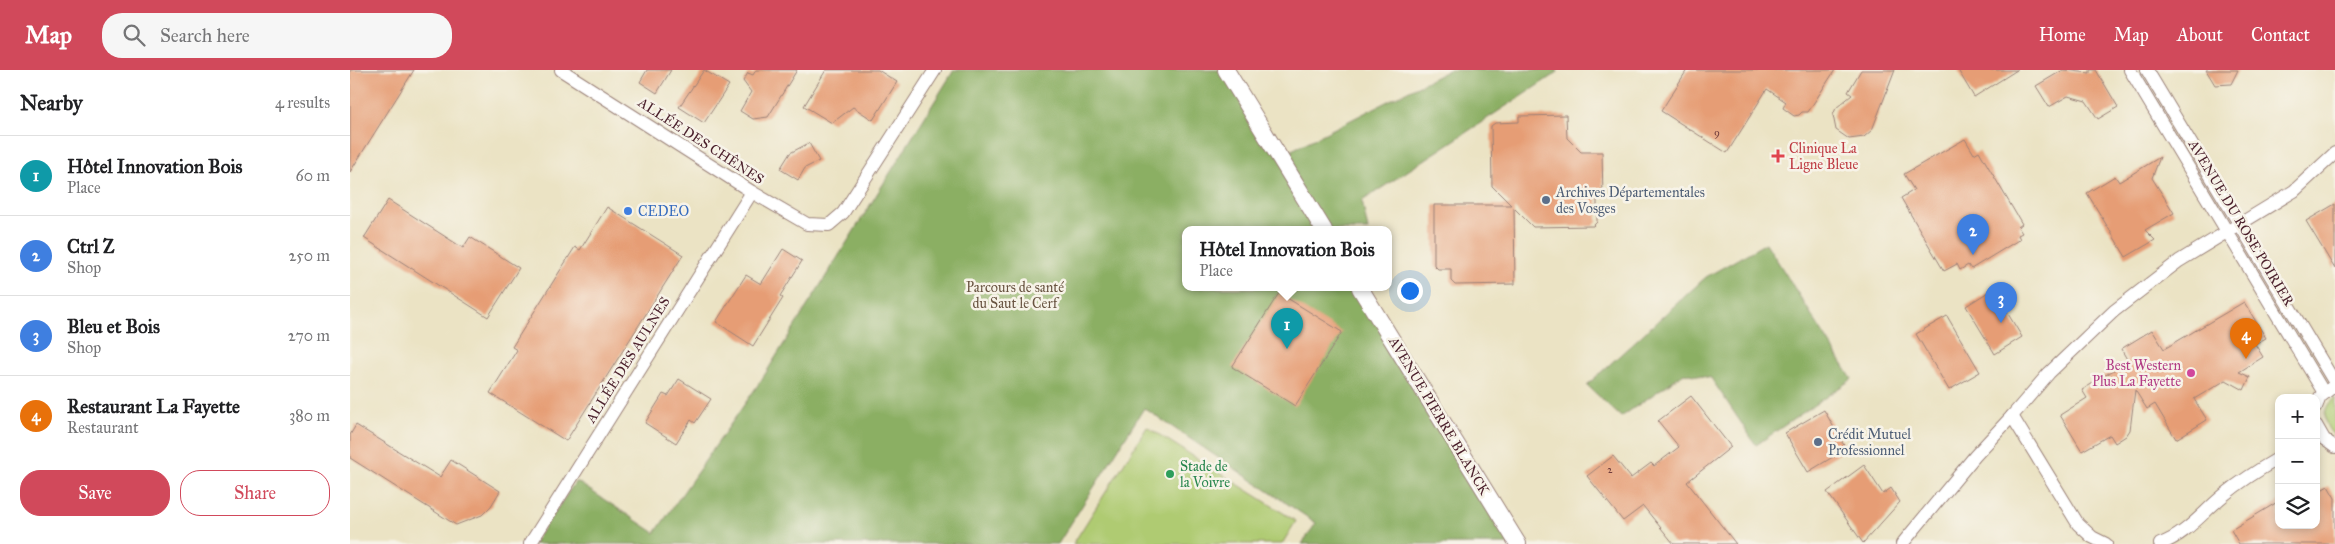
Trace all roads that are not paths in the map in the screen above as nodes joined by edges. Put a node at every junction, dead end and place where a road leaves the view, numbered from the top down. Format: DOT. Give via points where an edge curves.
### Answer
graph roads {
  1 [pos="562,70"];
  2 [pos="935,70"];
  3 [pos="1226,70"];
  4 [pos="2130,70"];
  5 [pos="2148,70"];
  6 [pos="2335,153"];
  7 [pos="752,192"];
  8 [pos="2245,222"];
  9 [pos="1322,226"];
  10 [pos="2228,232"];
  11 [pos="1362,291"];
  12 [pos="2335,384"];
  13 [pos="2324,393"];
  14 [pos="2320,400"];
  15 [pos="2012,416"];
  16 [pos="2320,434"];
  17 [pos="2335,446"];
  18 [pos="2275,461"];
  19 [pos="530,544"];
  20 [pos="1518,544"];
  21 [pos="1902,544"];
  22 [pos="2106,544"];
  23 [pos="2160,544"];
  1 -- 7 [label="street, ALLÉE DES CHÊNES"];
  2 -- 7 [label="street, ALLÉE DES CHÊNES" via="843,213 829,225 807,224"];
  3 -- 9 [label="street"];
  4 -- 10 [label="street, AVENUE DU ROSE POIRIER"];
  5 -- 8 [label="street, AVENUE DU ROSE POIRIER"];
  6 -- 8 [label="street" via="2294,191"];
  7 -- 19 [label="street, ALLÉE DES AULNES"];
  8 -- 10 [label="street"];
  8 -- 12 [label="street, AVENUE DU ROSE POIRIER"];
  10 -- 13 [label="street, AVENUE DU ROSE POIRIER"];
  10 -- 15 [label="street" via="2179,261 2114,311 2050,373"];
  11 -- 20 [label="street, AVENUE PIERRE BLANCK"];
  12 -- 13 [label="street, AVENUE DU ROSE POIRIER"];
  13 -- 14 [label="street, AVENUE DU ROSE POIRIER"];
  15 -- 21 [label="street"];
  15 -- 22 [label="street" via="2078,524"];
  16 -- 17 [label="street"];
  18 -- 23 [label="street" via="2231,490 2186,529"];
}
